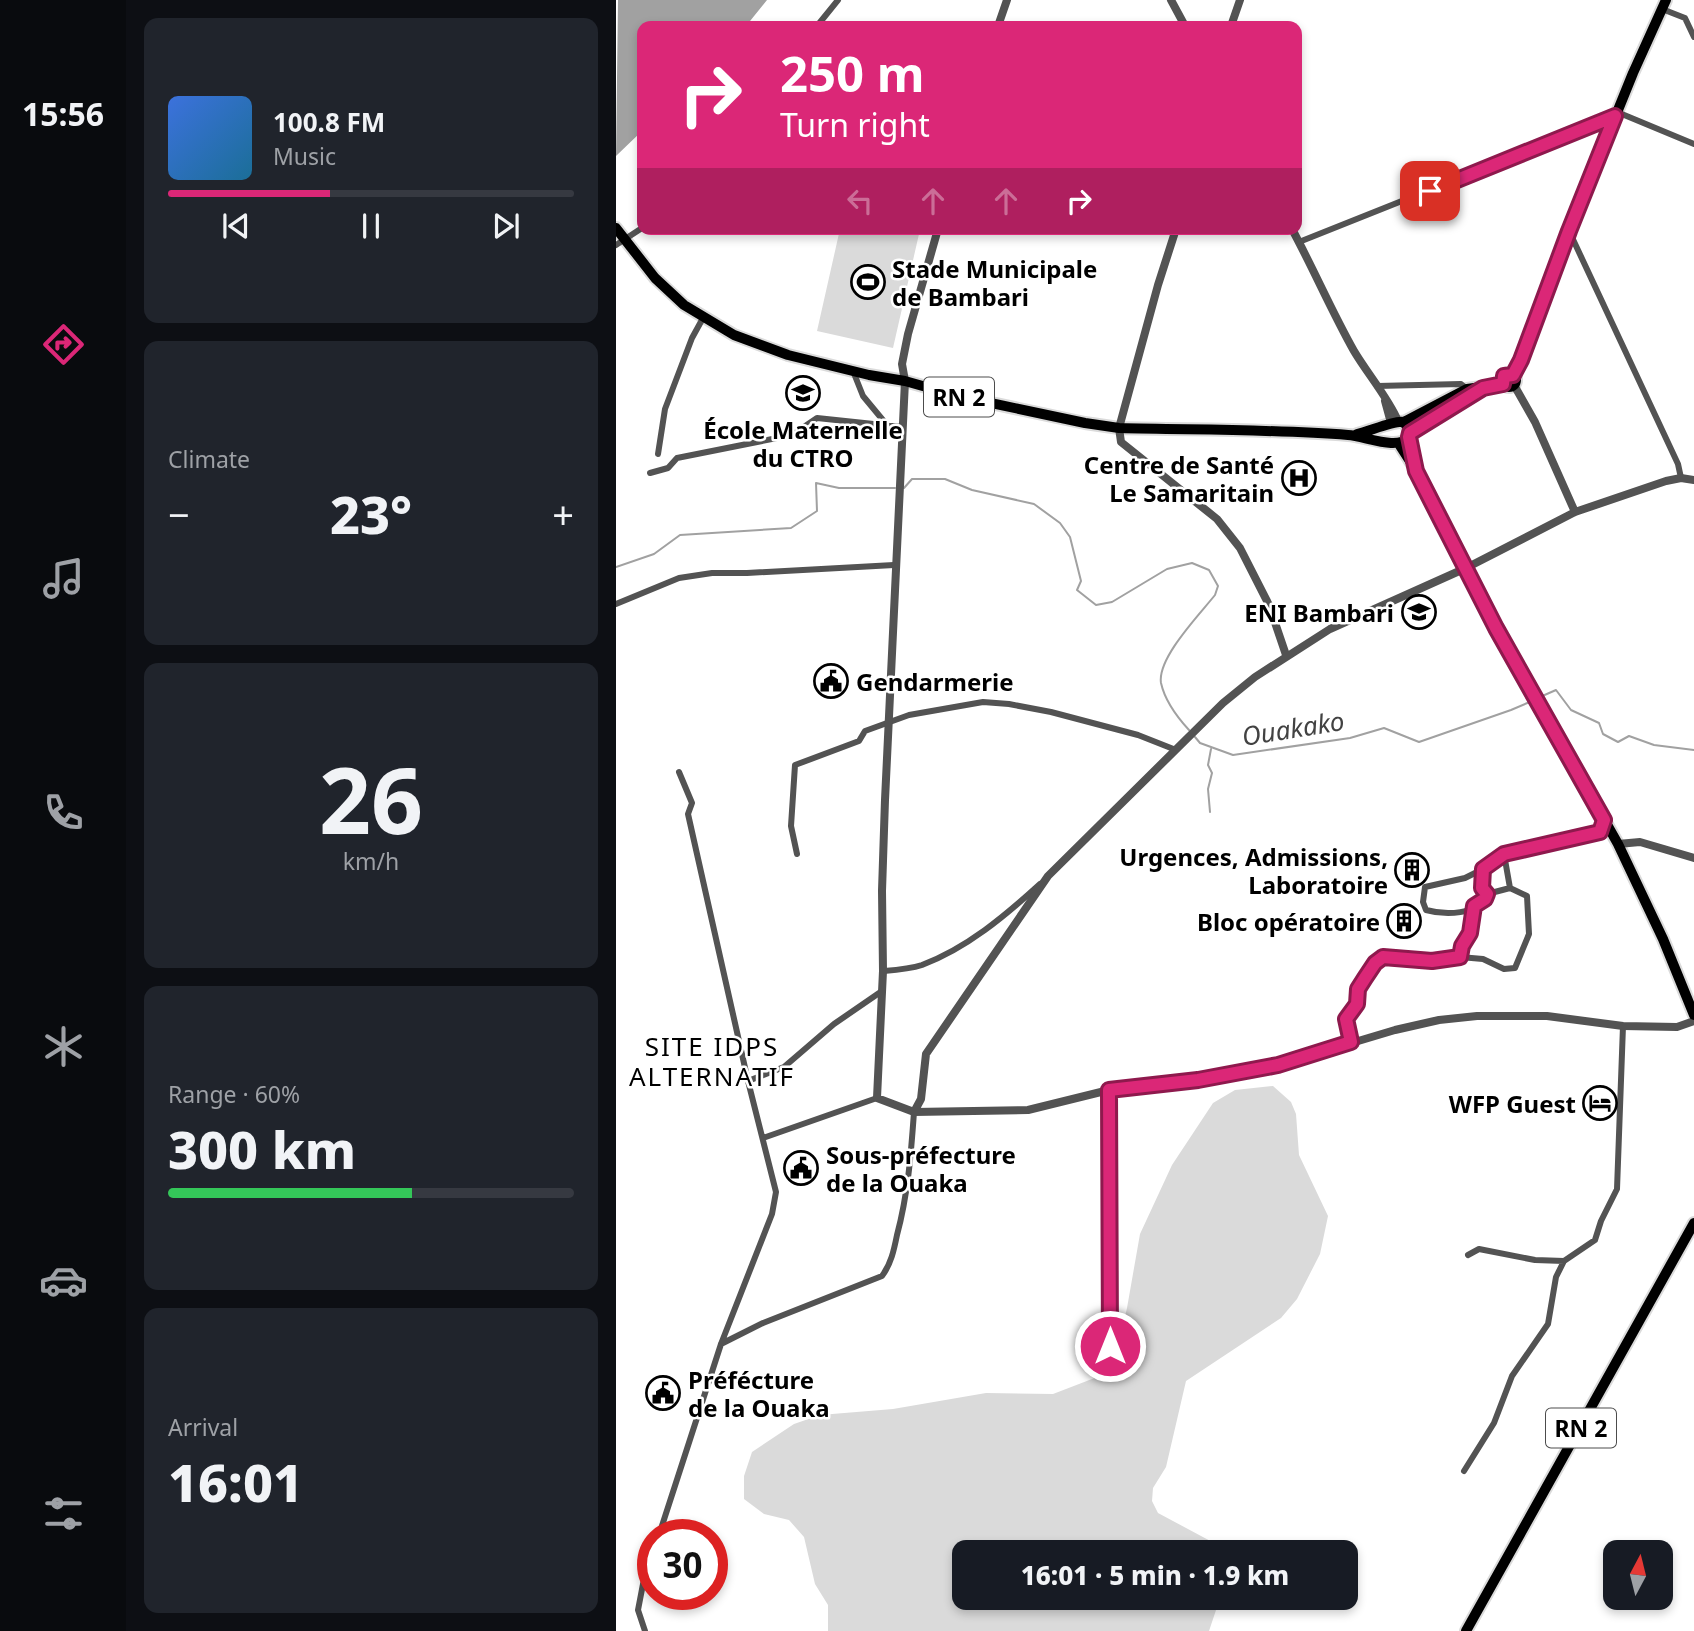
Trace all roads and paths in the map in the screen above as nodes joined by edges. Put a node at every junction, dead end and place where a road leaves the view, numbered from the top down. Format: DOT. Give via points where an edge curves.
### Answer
graph roads {
  1 [pos="838,0"];
  2 [pos="1006,0"];
  3 [pos="1171,0"];
  4 [pos="1240,0"];
  5 [pos="1664,5"];
  6 [pos="821,21"];
  7 [pos="1000,21"];
  8 [pos="1182,21"];
  9 [pos="1233,21"];
  10 [pos="1694,37"];
  11 [pos="1616,114"];
  12 [pos="1694,144"];
  13 [pos="616,228"];
  14 [pos="637,231"];
  15 [pos="1569,231"];
  16 [pos="936,235"];
  17 [pos="1174,235"];
  18 [pos="1295,235"];
  19 [pos="1299,242"];
  20 [pos="620,243"];
  21 [pos="703,318"];
  22 [pos="853,371"];
  23 [pos="905,381"];
  24 [pos="1510,381"];
  25 [pos="1377,386"];
  26 [pos="1469,393"];
  27 [pos="887,425"];
  28 [pos="902,426"];
  29 [pos="1119,428"];
  30 [pos="1399,431"];
  31 [pos="1351,435"];
  32 [pos="658,454"];
  33 [pos="650,473"];
  34 [pos="1681,478"];
  35 [pos="1694,480"];
  36 [pos="1575,512"];
  37 [pos="894,565"];
  38 [pos="1466,568"];
  39 [pos="616,604"];
  40 [pos="1286,655"];
  41 [pos="889,721"];
  42 [pos="1177,750"];
  43 [pos="679,772"];
  44 [pos="1604,820"];
  45 [pos="1618,844"];
  46 [pos="797,854"];
  47 [pos="1504,854"];
  48 [pos="1694,858"];
  49 [pos="1483,869"];
  50 [pos="1048,876"];
  51 [pos="1510,888"];
  52 [pos="1487,894"];
  53 [pos="1474,906"];
  54 [pos="1460,957"];
  55 [pos="883,971"];
  56 [pos="882,991"];
  57 [pos="1694,1015"];
  58 [pos="1694,1021"];
  59 [pos="1623,1026"];
  60 [pos="1351,1042"];
  61 [pos="748,1081"];
  62 [pos="1109,1090"];
  63 [pos="877,1098"];
  64 [pos="914,1112"];
  65 [pos="763,1138"];
  66 [pos="1694,1223"];
  67 [pos="1468,1255"];
  68 [pos="1564,1261"];
  69 [pos="721,1344"];
  70 [pos="1110,1346"];
  71 [pos="1464,1471"];
  72 [pos="664,1519"];
  73 [pos="638,1610"];
  74 [pos="645,1631"];
  75 [pos="1466,1631"];
  1 -- 6 [label="street"];
  2 -- 7 [label="street"];
  3 -- 8 [label="street"];
  4 -- 9 [label="street"];
  5 -- 10 [label="street" via="1685,18"];
  5 -- 11 [label="main road"];
  11 -- 12 [label="street"];
  11 -- 15 [label="main road"];
  11 -- 19 [label="street"];
  13 -- 20 [label="main road, RN 2"];
  14 -- 20 [label="street"];
  15 -- 24 [label="main road"];
  15 -- 34 [label="street"];
  16 -- 23 [label="street" via="908,334 902,364"];
  17 -- 29 [label="street"];
  18 -- 19 [label="street"];
  19 -- 25 [label="street"];
  20 -- 21 [label="main road, RN 2"];
  21 -- 22 [label="main road, RN 2" via="788,355"];
  21 -- 32 [label="street" via="665,409"];
  22 -- 23 [label="main road, RN 2"];
  22 -- 27 [label="street" via="863,396"];
  23 -- 28 [label="street"];
  23 -- 29 [label="main road, RN 2"];
  24 -- 26 [label="main road"];
  24 -- 36 [label="street" via="1535,422"];
  25 -- 26 [label="street" via="1461,384"];
  25 -- 30 [label="street" via="1393,409"];
  26 -- 30 [label="main road"];
  27 -- 28 [label="street"];
  27 -- 33 [label="street" via="817,418 792,435 677,458 668,468"];
  28 -- 37 [label="street"];
  29 -- 31 [label="main road, RN 2"];
  29 -- 40 [label="street" via="1121,442 1217,519 1240,548 1269,606"];
  30 -- 31 [label="main road, RN 2"];
  30 -- 31 [label="main road, RN 2"];
  30 -- 38 [label="main road"];
  34 -- 35 [label="street"];
  34 -- 36 [label="street"];
  36 -- 38 [label="street"];
  37 -- 39 [label="street" via="712,573 679,578"];
  37 -- 41 [label="street"];
  38 -- 40 [label="street" via="1330,629"];
  38 -- 44 [label="main road"];
  40 -- 42 [label="street" via="1223,703"];
  41 -- 42 [label="street" via="983,702 1009,704 1138,735"];
  41 -- 46 [label="street" via="865,731 859,741 795,765 791,826"];
  41 -- 55 [label="street"];
  42 -- 50 [label="street"];
  43 -- 61 [label="street" via="692,803 688,814"];
  44 -- 45 [label="main road"];
  44 -- 47 [label="street" via="1600,832"];
  45 -- 48 [label="street" via="1640,842"];
  45 -- 57 [label="main road"];
  47 -- 49 [label="street"];
  47 -- 51 [label="street"];
  49 -- 52 [label="street" via="1482,888"];
  49 -- 53 [label="street" via="1425,887 1423,892 1426,910 1454,914"];
  50 -- 55 [label="street" via="962,946 920,966"];
  50 -- 64 [label="street" via="926,1054 921,1098"];
  51 -- 52 [label="street"];
  51 -- 54 [label="street" via="1527,896 1529,916 1529,934 1515,968 1504,970 1483,959"];
  52 -- 53 [label="street"];
  53 -- 54 [label="street"];
  54 -- 60 [label="street" via="1432,961 1383,957 1375,963 1346,1019"];
  55 -- 56 [label="street"];
  56 -- 61 [label="street" via="834,1024 784,1068"];
  56 -- 63 [label="street"];
  58 -- 59 [label="street" via="1677,1027"];
  59 -- 60 [label="street" via="1547,1016 1477,1016 1439,1020"];
  59 -- 68 [label="street" via="1617,1189 1595,1240"];
  60 -- 62 [label="street" via="1278,1065"];
  61 -- 65 [label="street"];
  62 -- 64 [label="street" via="1028,1110"];
  62 -- 70 [label="street"];
  63 -- 64 [label="street"];
  63 -- 65 [label="street"];
  64 -- 69 [label="street" via="905,1205 889,1266 882,1276"];
  65 -- 69 [label="street" via="775,1203"];
  66 -- 75 [label="main road, RN 2"];
  67 -- 68 [label="street" via="1479,1248"];
  68 -- 71 [label="street" via="1556,1277 1548,1324 1512,1376 1494,1423"];
  69 -- 72 [label="street"];
  73 -- 74 [label="street"];
}
